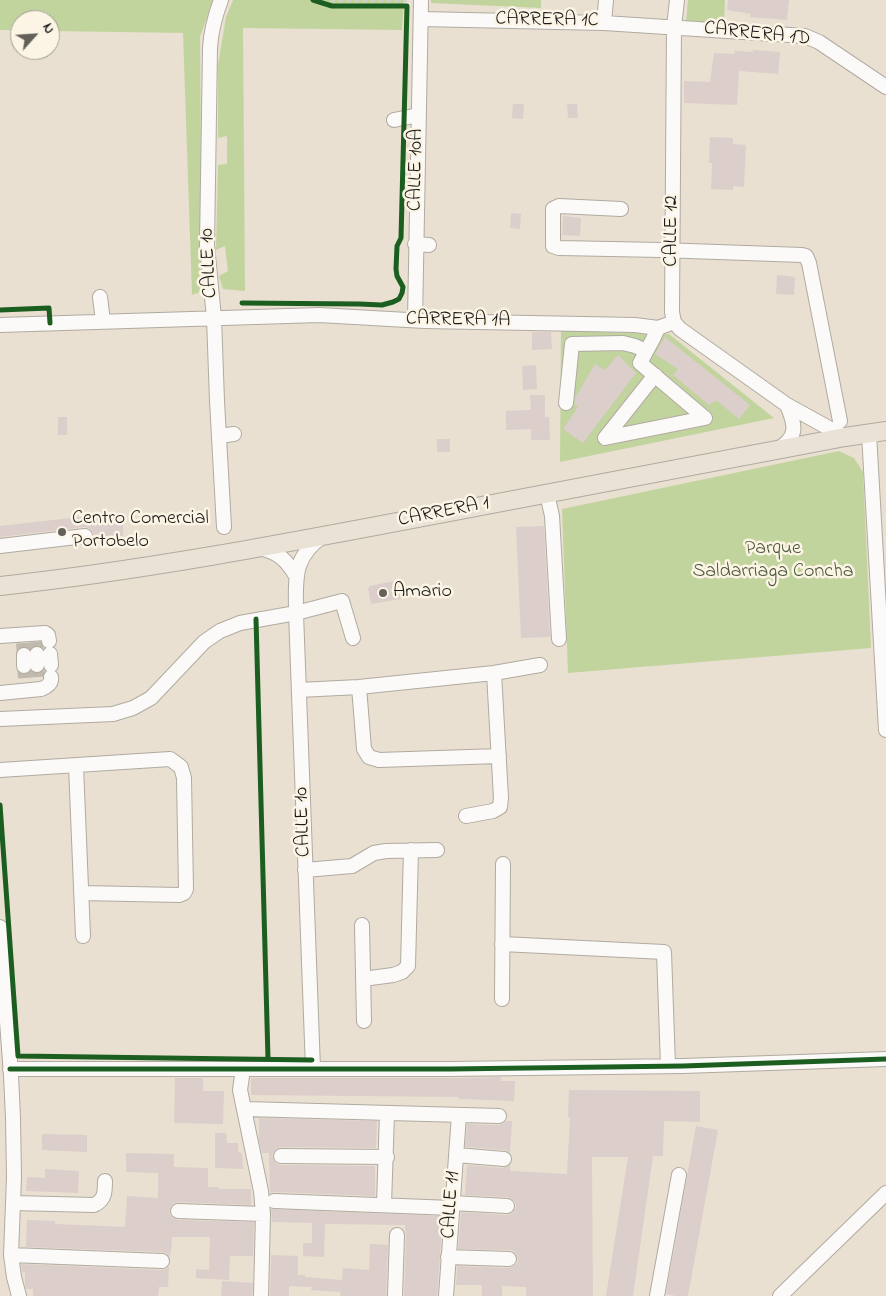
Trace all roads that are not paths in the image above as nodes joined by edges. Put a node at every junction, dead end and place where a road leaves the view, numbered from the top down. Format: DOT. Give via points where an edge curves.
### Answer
graph roads {
  1 [pos="221,0"];
  2 [pos="421,0"];
  3 [pos="676,0"];
  4 [pos="605,11"];
  5 [pos="421,19"];
  6 [pos="674,27"];
  7 [pos="886,87"];
  8 [pos="418,115"];
  9 [pos="394,120"];
  10 [pos="621,209"];
  11 [pos="673,250"];
  12 [pos="100,297"];
  13 [pos="214,318"];
  14 [pos="103,321"];
  15 [pos="674,322"];
  16 [pos="422,324"];
  17 [pos="0,325"];
  18 [pos="652,339"];
  19 [pos="655,375"];
  20 [pos="566,402"];
  21 [pos="787,405"];
  22 [pos="842,429"];
  23 [pos="878,432"];
  24 [pos="234,434"];
  25 [pos="220,436"];
  26 [pos="777,450"];
  27 [pos="547,494"];
  28 [pos="224,528"];
  29 [pos="85,536"];
  30 [pos="323,536"];
  31 [pos="0,546"];
  32 [pos="257,548"];
  33 [pos="296,576"];
  34 [pos="0,586"];
  35 [pos="296,613"];
  36 [pos="0,636"];
  37 [pos="353,638"];
  38 [pos="559,639"];
  39 [pos="884,658"];
  40 [pos="540,665"];
  41 [pos="494,673"];
  42 [pos="360,687"];
  43 [pos="299,690"];
  44 [pos="0,693"];
  45 [pos="0,719"];
  46 [pos="886,730"];
  47 [pos="499,756"];
  48 [pos="76,766"];
  49 [pos="0,770"];
  50 [pos="466,816"];
  51 [pos="411,850"];
  52 [pos="437,850"];
  53 [pos="503,864"];
  54 [pos="305,870"];
  55 [pos="81,893"];
  56 [pos="362,925"];
  57 [pos="0,928"];
  58 [pos="0,935"];
  59 [pos="83,936"];
  60 [pos="502,944"];
  61 [pos="1,958"];
  62 [pos="364,979"];
  63 [pos="502,999"];
  64 [pos="364,1020"];
  65 [pos="886,1059"];
  66 [pos="668,1066"];
  67 [pos="243,1069"];
  68 [pos="313,1069"];
  69 [pos="7,1073"];
  70 [pos="245,1109"];
  71 [pos="387,1113"];
  72 [pos="459,1114"];
  73 [pos="500,1116"];
  74 [pos="6,1118"];
  75 [pos="456,1155"];
  76 [pos="281,1156"];
  77 [pos="386,1157"];
  78 [pos="504,1159"];
  79 [pos="679,1175"];
  80 [pos="0,1176"];
  81 [pos="14,1177"];
  82 [pos="105,1181"];
  83 [pos="886,1193"];
  84 [pos="274,1201"];
  85 [pos="13,1203"];
  86 [pos="384,1205"];
  87 [pos="452,1206"];
  88 [pos="506,1206"];
  89 [pos="178,1212"];
  90 [pos="263,1214"];
  91 [pos="397,1235"];
  92 [pos="7,1246"];
  93 [pos="448,1258"];
  94 [pos="509,1259"];
  95 [pos="162,1261"];
  96 [pos="19,1296"];
  97 [pos="262,1296"];
  98 [pos="395,1296"];
  99 [pos="446,1296"];
  100 [pos="657,1296"];
  101 [pos="780,1296"];
  1 -- 13 [label="street, CALLE 10" via="211,30 210,48 207,245"];
  2 -- 5 [label="street, CALLE 10A"];
  3 -- 6 [label="street, CALLE 12"];
  4 -- 5 [label="street, CARRERA 1C"];
  4 -- 6 [label="street, CARRERA 1C"];
  5 -- 8 [label="street, CALLE 10A" via="426,91"];
  6 -- 7 [label="street, CARRERA 1D" via="805,36"];
  6 -- 11 [label="street, CALLE 12" via="668,97"];
  8 -- 9 [label="street"];
  8 -- 16 [label="street, CALLE 10A"];
  10 -- 11 [label="street" via="559,206 553,209 553,246"];
  11 -- 15 [label="street, CALLE 12"];
  11 -- 22 [label="street" via="806,256"];
  12 -- 14 [label="street"];
  13 -- 14 [label="street, CARRERA 1A"];
  13 -- 16 [label="street, CARRERA 1A" via="319,315"];
  13 -- 25 [label="street, CALLE 10" via="212,401"];
  14 -- 17 [label="street, CARRERA 1A"];
  15 -- 18 [label="street, CARRERA 1A"];
  15 -- 21 [label="street"];
  16 -- 18 [label="street, CARRERA 1A" via="635,325"];
  18 -- 19 [label="street" via="640,363"];
  18 -- 20 [label="street" via="635,346 624,343 572,344"];
  19 -- 19 [label="street" via="705,418 604,438 638,396"];
  21 -- 22 [label="street"];
  21 -- 26 [label="street" via="794,429 790,441"];
  22 -- 23 [label="main road, CARRERA 1"];
  22 -- 26 [label="main road, CARRERA 1"];
  23 -- 39 [label="street"];
  24 -- 25 [label="street"];
  25 -- 28 [label="street, CALLE 10"];
  26 -- 27 [label="main road, CARRERA 1"];
  27 -- 30 [label="main road, CARRERA 1"];
  27 -- 38 [label="street" via="552,516"];
  29 -- 31 [label="street"];
  30 -- 32 [label="main road, CARRERA 1"];
  30 -- 33 [label="street" via="308,548"];
  32 -- 33 [label="street" via="280,556"];
  32 -- 34 [label="main road, CARRERA 1" via="59,580"];
  33 -- 35 [label="street, CALLE 10"];
  35 -- 37 [label="street" via="342,601"];
  35 -- 43 [label="street, CALLE 10"];
  35 -- 45 [label="street" via="240,623 215,634 151,698 133,708 113,714"];
  36 -- 44 [label="street" via="36,660"];
  39 -- 46 [label="street"];
  40 -- 41 [label="street"];
  41 -- 42 [label="street"];
  41 -- 47 [label="street"];
  42 -- 43 [label="street"];
  42 -- 47 [label="street" via="364,748 369,757 379,760"];
  43 -- 54 [label="street, CALLE 10"];
  47 -- 50 [label="street" via="500,807 493,812"];
  48 -- 49 [label="street"];
  48 -- 55 [label="street"];
  48 -- 55 [label="street" via="170,759 181,767 184,778 184,893"];
  51 -- 52 [label="street"];
  51 -- 54 [label="street" via="374,853 352,866"];
  51 -- 62 [label="street" via="408,966 393,976"];
  53 -- 60 [label="street"];
  54 -- 68 [label="street, CALLE 10"];
  55 -- 59 [label="street"];
  56 -- 62 [label="street"];
  57 -- 58 [label="street"];
  58 -- 61 [label="street"];
  60 -- 63 [label="street"];
  60 -- 66 [label="street" via="664,952"];
  61 -- 69 [label="street"];
  62 -- 64 [label="street"];
  65 -- 66 [label="street"];
  66 -- 68 [label="street"];
  67 -- 68 [label="street"];
  67 -- 69 [label="street"];
  67 -- 70 [label="street" via="240,1090"];
  69 -- 74 [label="street"];
  70 -- 71 [label="street"];
  70 -- 90 [label="street"];
  71 -- 72 [label="street"];
  71 -- 77 [label="street"];
  72 -- 73 [label="street"];
  72 -- 75 [label="street, CALLE 11"];
  74 -- 81 [label="street"];
  75 -- 78 [label="street"];
  75 -- 87 [label="street, CALLE 11"];
  76 -- 77 [label="street"];
  77 -- 86 [label="street"];
  79 -- 100 [label="street"];
  80 -- 81 [label="street"];
  81 -- 85 [label="street"];
  82 -- 85 [label="street" via="105,1194 94,1204"];
  83 -- 101 [label="street"];
  84 -- 86 [label="street"];
  85 -- 92 [label="street"];
  86 -- 87 [label="street"];
  87 -- 88 [label="street"];
  87 -- 93 [label="street, CALLE 11"];
  89 -- 90 [label="street"];
  90 -- 97 [label="street"];
  91 -- 98 [label="street"];
  92 -- 95 [label="street"];
  92 -- 96 [label="street"];
  93 -- 94 [label="street"];
  93 -- 99 [label="street, CALLE 11"];
}
